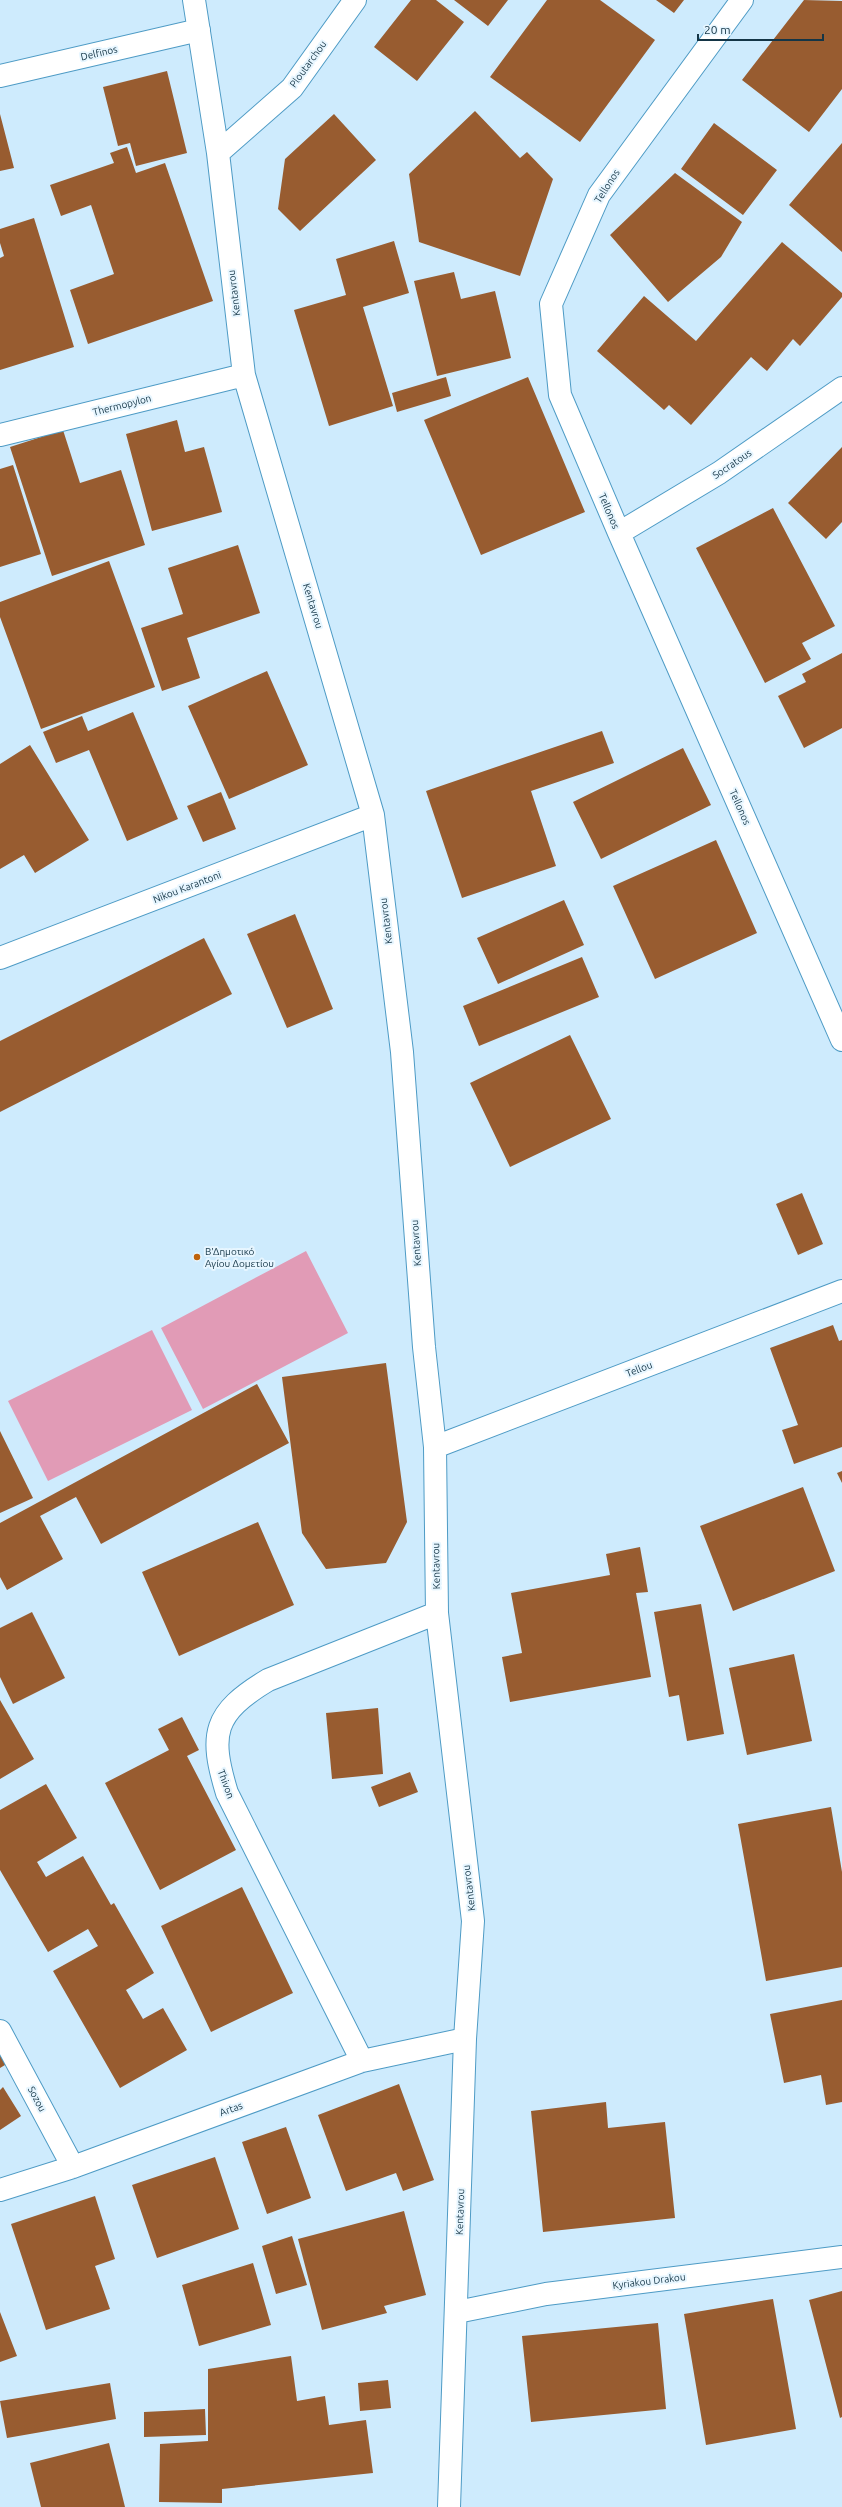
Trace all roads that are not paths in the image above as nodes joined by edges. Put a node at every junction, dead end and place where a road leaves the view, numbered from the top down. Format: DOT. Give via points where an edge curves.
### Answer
graph roads {
  1 [pos="194,0"];
  2 [pos="355,0"];
  3 [pos="742,0"];
  4 [pos="199,30"];
  5 [pos="0,76"];
  6 [pos="218,153"];
  7 [pos="244,375"];
  8 [pos="842,388"];
  9 [pos="0,435"];
  10 [pos="618,533"];
  11 [pos="373,815"];
  12 [pos="0,958"];
  13 [pos="842,1040"];
  14 [pos="842,1291"];
  15 [pos="435,1447"];
  16 [pos="437,1613"];
  17 [pos="0,2031"];
  18 [pos="465,2039"];
  19 [pos="362,2061"];
  20 [pos="73,2167"];
  21 [pos="0,2190"];
  22 [pos="842,2257"];
  23 [pos="457,2312"];
  24 [pos="449,2507"];
  1 -- 4 [label="street, Kentavrou"];
  2 -- 6 [label="street, Ploutarchou" via="292,88"];
  3 -- 10 [label="street, Tellonos" via="599,195 551,304 560,395"];
  4 -- 5 [label="street, Delfinos"];
  4 -- 6 [label="street, Kentavrou"];
  6 -- 7 [label="street, Kentavrou"];
  7 -- 9 [label="street, Thermopylon"];
  7 -- 11 [label="street, Kentavrou"];
  8 -- 10 [label="street, Socratous" via="719,473"];
  10 -- 13 [label="street, Tellonos"];
  11 -- 12 [label="street, Nikou Karantoni"];
  11 -- 15 [label="street, Kentavrou" via="402,1052 424,1347"];
  14 -- 15 [label="street, Tellou"];
  15 -- 16 [label="street, Kentavrou"];
  16 -- 18 [label="street, Kentavrou" via="473,1921"];
  16 -- 19 [label="street, Thivon" via="268,1680 244,1694 228,1711 218,1729 216,1748 227,1793"];
  17 -- 20 [label="street, Sozou"];
  18 -- 19 [label="street, Artas"];
  18 -- 23 [label="street, Kentavrou"];
  19 -- 20 [label="street, Artas"];
  20 -- 21 [label="street, Artas"];
  22 -- 23 [label="street, Kyriakou Drakou" via="546,2294"];
  23 -- 24 [label="street, Kentavrou"];
}
